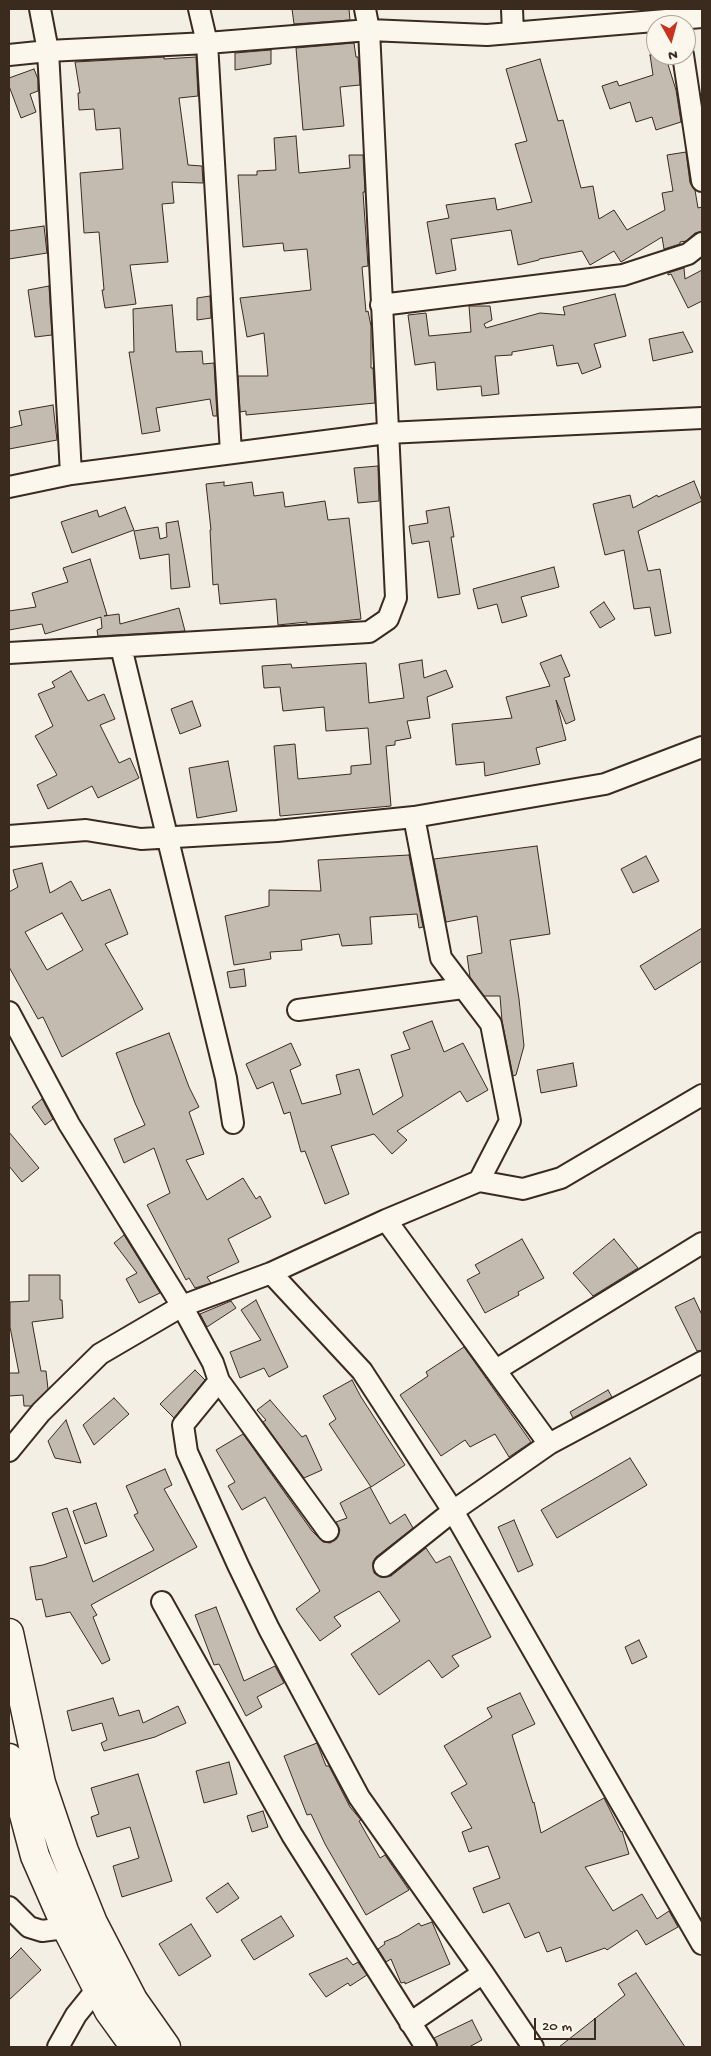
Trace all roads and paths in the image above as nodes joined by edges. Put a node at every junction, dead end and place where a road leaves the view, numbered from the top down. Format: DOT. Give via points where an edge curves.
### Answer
graph roads {
  1 [pos="40,9"];
  2 [pos="199,9"];
  3 [pos="365,9"];
  4 [pos="512,9"];
  5 [pos="646,21"];
  6 [pos="369,30"];
  7 [pos="513,33"];
  8 [pos="207,43"];
  9 [pos="48,51"];
  10 [pos="9,55"];
  11 [pos="685,65"];
  12 [pos="702,181"];
  13 [pos="702,243"];
  14 [pos="381,305"];
  15 [pos="702,418"];
  16 [pos="387,433"];
  17 [pos="231,453"];
  18 [pos="71,474"];
  19 [pos="9,487"];
  20 [pos="121,647"];
  21 [pos="9,653"];
  22 [pos="702,747"];
  23 [pos="414,817"];
  24 [pos="9,836"];
  25 [pos="169,838"];
  26 [pos="463,988"];
  27 [pos="298,1010"];
  28 [pos="9,1012"];
  29 [pos="702,1095"];
  30 [pos="233,1122"];
  31 [pos="479,1181"];
  32 [pos="386,1220"];
  33 [pos="702,1243"];
  34 [pos="271,1273"];
  35 [pos="182,1306"];
  36 [pos="702,1362"];
  37 [pos="496,1370"];
  38 [pos="219,1382"];
  39 [pos="549,1444"];
  40 [pos="9,1451"];
  41 [pos="453,1511"];
  42 [pos="328,1531"];
  43 [pos="384,1566"];
  44 [pos="162,1602"];
  45 [pos="9,1633"];
  46 [pos="9,1758"];
  47 [pos="9,1907"];
  48 [pos="93,1923"];
  49 [pos="66,1929"];
  50 [pos="702,1944"];
  51 [pos="119,1973"];
  52 [pos="483,1973"];
  53 [pos="97,1989"];
  54 [pos="410,2023"];
  55 [pos="58,2047"];
  56 [pos="135,2047"];
  57 [pos="166,2047"];
  58 [pos="426,2047"];
  59 [pos="533,2047"];
  1 -- 9 [label="street"];
  2 -- 8 [label="street"];
  3 -- 6 [label="street"];
  4 -- 7 [label="street"];
  5 -- 7 [label="street"];
  6 -- 7 [label="street" via="487,35"];
  6 -- 8 [label="street"];
  6 -- 14 [label="street"];
  8 -- 9 [label="street"];
  8 -- 17 [label="street"];
  9 -- 10 [label="street"];
  9 -- 18 [label="street"];
  11 -- 12 [label="street"];
  13 -- 14 [label="street" via="688,254 623,275"];
  14 -- 16 [label="street"];
  15 -- 16 [label="street"];
  16 -- 17 [label="street"];
  16 -- 20 [label="street" via="396,598 388,619 369,632"];
  17 -- 18 [label="street"];
  18 -- 19 [label="street"];
  20 -- 21 [label="street"];
  20 -- 25 [label="street"];
  22 -- 23 [label="street" via="605,784"];
  23 -- 25 [label="street"];
  23 -- 26 [label="street" via="441,958"];
  24 -- 25 [label="street" via="86,830 141,839"];
  25 -- 30 [label="street" via="226,1078"];
  26 -- 27 [label="street"];
  26 -- 31 [label="street" via="491,1024 510,1121"];
  28 -- 35 [label="street" via="69,1124"];
  29 -- 31 [label="street" via="561,1178 523,1190"];
  31 -- 32 [label="street"];
  32 -- 34 [label="street"];
  32 -- 37 [label="street"];
  33 -- 37 [label="street"];
  34 -- 35 [label="street"];
  34 -- 41 [label="street" via="362,1371"];
  35 -- 38 [label="street" via="213,1363"];
  35 -- 40 [label="street" via="100,1354 41,1412"];
  36 -- 39 [label="street"];
  37 -- 39 [label="street"];
  38 -- 42 [label="street"];
  38 -- 52 [label="street" via="183,1425 187,1452 269,1629 358,1797"];
  39 -- 41 [label="street"];
  41 -- 43 [label="street"];
  41 -- 50 [label="street"];
  44 -- 54 [label="street" via="292,1835"];
  45 -- 48 [label="main road" via="41,1783"];
  46 -- 49 [label="main road" via="34,1856"];
  47 -- 49 [label="street" via="29,1927 42,1931"];
  48 -- 49 [label="street"];
  48 -- 51 [label="main road"];
  49 -- 53 [label="main road"];
  51 -- 53 [label="street"];
  51 -- 57 [label="main road"];
  52 -- 54 [label="street"];
  52 -- 59 [label="street"];
  53 -- 55 [label="street" via="76,2015"];
  53 -- 56 [label="main road"];
  54 -- 58 [label="street"];
}
